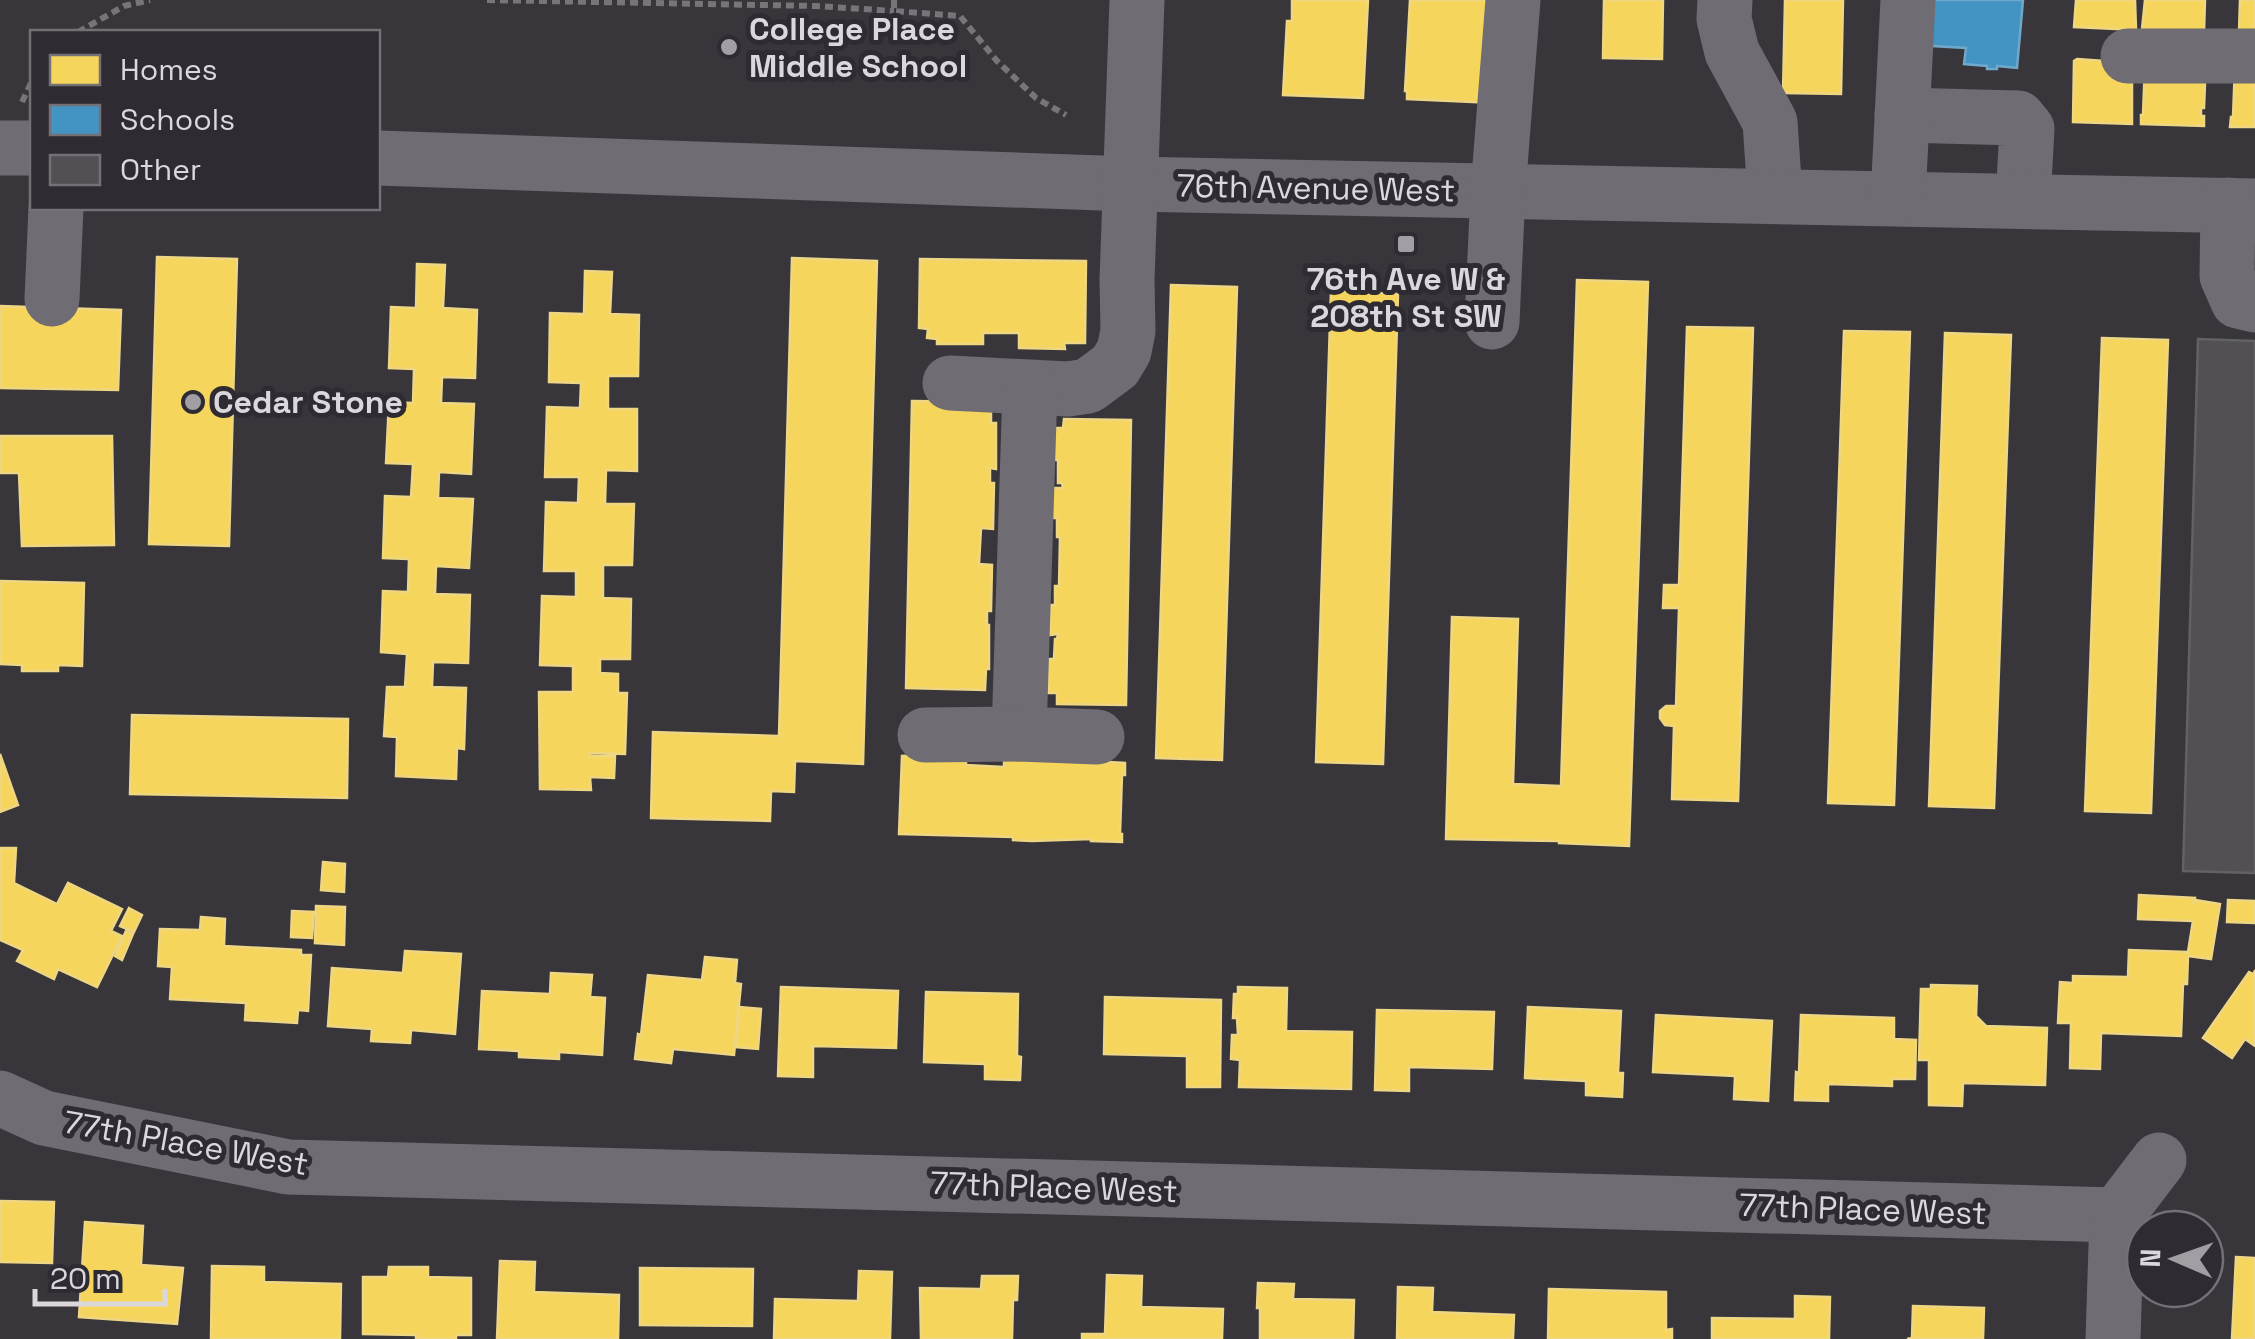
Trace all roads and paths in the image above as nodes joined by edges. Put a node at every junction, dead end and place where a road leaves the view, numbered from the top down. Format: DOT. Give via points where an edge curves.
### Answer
graph roads {
  1 [pos="150,0"];
  2 [pos="487,0"];
  3 [pos="534,0"];
  4 [pos="894,0"];
  5 [pos="1137,0"];
  6 [pos="1512,0"];
  7 [pos="1725,0"];
  8 [pos="1908,0"];
  9 [pos="574,1"];
  10 [pos="894,12"];
  11 [pos="82,30"];
  12 [pos="2128,56"];
  13 [pos="2255,56"];
  14 [pos="30,88"];
  15 [pos="1066,115"];
  16 [pos="1902,115"];
  17 [pos="18,133"];
  18 [pos="380,158"];
  19 [pos="1130,184"];
  20 [pos="1498,191"];
  21 [pos="1775,196"];
  22 [pos="1898,198"];
  23 [pos="2023,200"];
  24 [pos="2242,205"];
  25 [pos="56,210"];
  26 [pos="52,299"];
  27 [pos="2255,305"];
  28 [pos="1492,322"];
  29 [pos="950,383"];
  30 [pos="1030,388"];
  31 [pos="925,734"];
  32 [pos="1019,734"];
  33 [pos="1096,737"];
  34 [pos="0,1098"];
  35 [pos="2159,1160"];
  36 [pos="2116,1215"];
  37 [pos="2113,1339"];
  1 -- 11 [label="path"];
  2 -- 3 [label="path"];
  3 -- 9 [label="path"];
  4 -- 10 [label="path"];
  5 -- 19 [label="street"];
  6 -- 20 [label="street"];
  7 -- 21 [label="street" via="1732,52 1770,122"];
  8 -- 16 [label="street"];
  9 -- 10 [label="path"];
  10 -- 15 [label="path" via="960,16 1036,98"];
  12 -- 13 [label="street"];
  14 -- 17 [label="path"];
  16 -- 22 [label="street"];
  16 -- 23 [label="street" via="2018,118 2027,129"];
  18 -- 19 [label="street, 76th Avenue West"];
  19 -- 20 [label="street, 76th Avenue West"];
  19 -- 30 [label="street" via="1124,351 1088,386"];
  20 -- 21 [label="street, 76th Avenue West"];
  20 -- 28 [label="street"];
  21 -- 22 [label="street, 76th Avenue West"];
  22 -- 23 [label="street, 76th Avenue West"];
  23 -- 24 [label="street, 76th Avenue West"];
  24 -- 27 [label="street" via="2227,276 2238,301"];
  25 -- 26 [label="street"];
  29 -- 30 [label="street"];
  30 -- 32 [label="street"];
  31 -- 32 [label="street"];
  32 -- 33 [label="street"];
  34 -- 36 [label="street, 77th Place West" via="44,1118 288,1167"];
  35 -- 36 [label="street"];
  36 -- 37 [label="street"];
}
